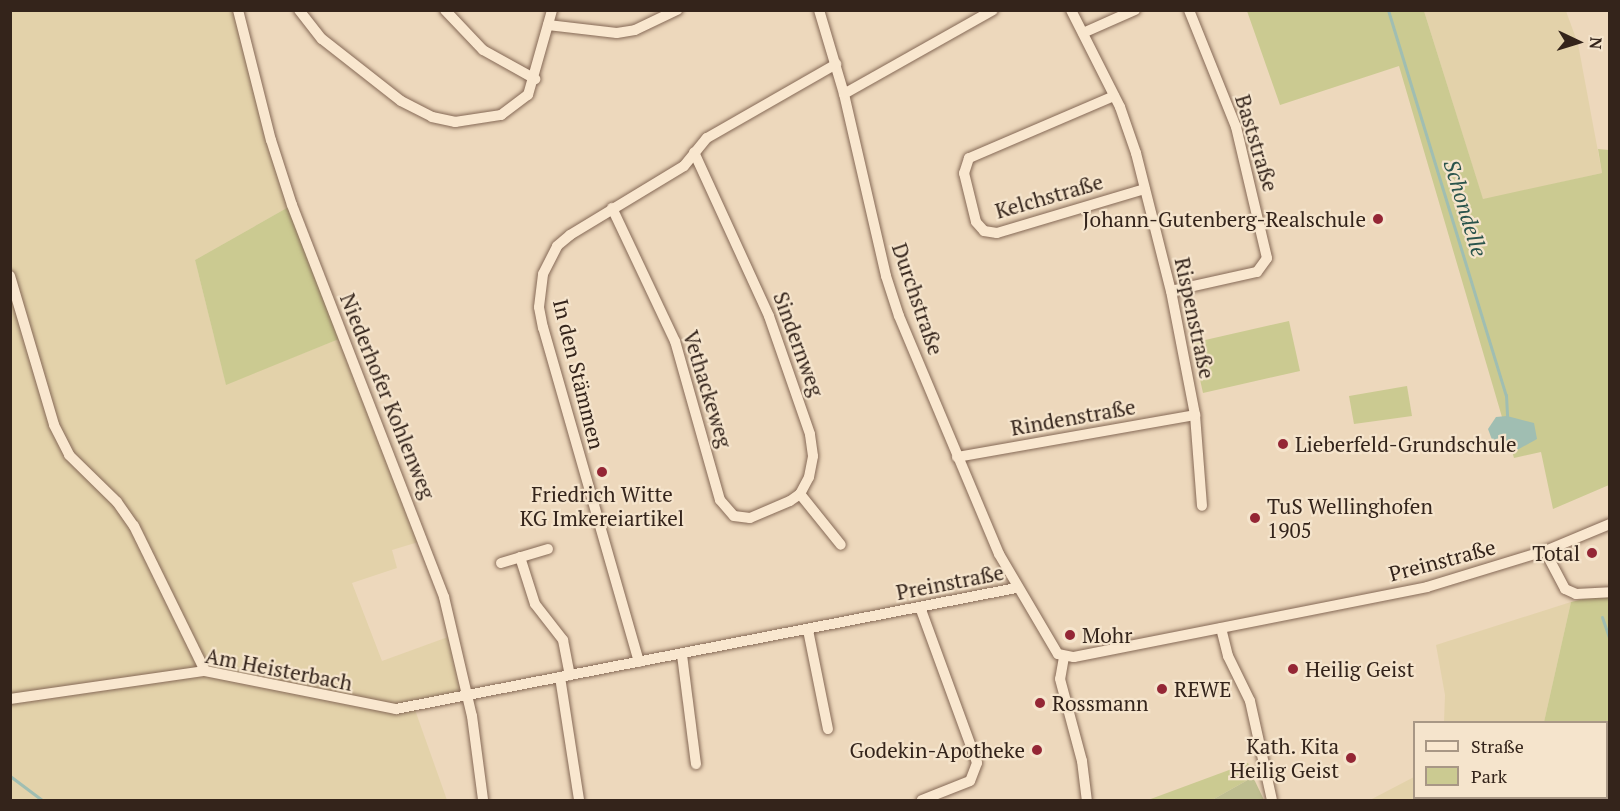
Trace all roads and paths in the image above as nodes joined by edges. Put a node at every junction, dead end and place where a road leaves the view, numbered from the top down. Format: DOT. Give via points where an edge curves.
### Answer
graph roads {
  1 [pos="238,10"];
  2 [pos="299,10"];
  3 [pos="445,10"];
  4 [pos="552,10"];
  5 [pos="677,10"];
  6 [pos="819,10"];
  7 [pos="993,10"];
  8 [pos="1071,10"];
  9 [pos="1134,10"];
  10 [pos="1189,10"];
  11 [pos="548,25"];
  12 [pos="1083,33"];
  13 [pos="836,64"];
  14 [pos="535,79"];
  15 [pos="844,94"];
  16 [pos="1114,96"];
  17 [pos="694,152"];
  18 [pos="1145,189"];
  19 [pos="612,208"];
  20 [pos="10,276"];
  21 [pos="1171,291"];
  22 [pos="1195,415"];
  23 [pos="957,457"];
  24 [pos="800,494"];
  25 [pos="1202,506"];
  26 [pos="1610,524"];
  27 [pos="841,545"];
  28 [pos="548,549"];
  29 [pos="1545,551"];
  30 [pos="520,557"];
  31 [pos="501,563"];
  32 [pos="1016,588"];
  33 [pos="1610,592"];
  34 [pos="920,607"];
  35 [pos="1221,628"];
  36 [pos="808,630"];
  37 [pos="681,655"];
  38 [pos="1064,657"];
  39 [pos="639,662"];
  40 [pos="205,671"];
  41 [pos="565,676"];
  42 [pos="468,695"];
  43 [pos="10,699"];
  44 [pos="828,729"];
  45 [pos="696,764"];
  46 [pos="483,801"];
  47 [pos="579,801"];
  48 [pos="922,801"];
  49 [pos="1087,801"];
  50 [pos="1272,801"];
  1 -- 42 [label="street, Niederhofer Kohlenweg" via="281,174 434,565"];
  2 -- 14 [label="street" via="322,39 401,101 432,117 455,122 501,115 523,100"];
  3 -- 14 [label="street" via="483,50"];
  4 -- 11 [label="street"];
  5 -- 11 [label="street" via="635,30 617,33"];
  6 -- 13 [label="street, Durchstraße"];
  7 -- 15 [label="street"];
  8 -- 12 [label="street, Rispenstraße"];
  9 -- 12 [label="street"];
  10 -- 21 [label="street, Baststraße" via="1236,127 1267,258 1257,272"];
  11 -- 14 [label="street"];
  12 -- 16 [label="street, Rispenstraße"];
  13 -- 15 [label="street, Durchstraße"];
  13 -- 17 [label="street, In den Stämmen" via="707,138"];
  15 -- 23 [label="street, Durchstraße" via="886,276"];
  16 -- 18 [label="street, Rispenstraße" via="1132,139"];
  16 -- 18 [label="street, Kelchstraße" via="969,158 964,173 975,222 984,231 997,233"];
  17 -- 19 [label="street, In den Stämmen" via="684,166"];
  17 -- 24 [label="street, Sindernweg" via="769,316 810,434 813,456 809,477"];
  18 -- 21 [label="street, Rispenstraße"];
  19 -- 24 [label="street, Vethackeweg" via="675,341 720,500 734,516 750,518"];
  19 -- 39 [label="street, In den Stämmen" via="557,246 543,273 539,307"];
  20 -- 40 [label="street" via="54,425 69,455 117,502 134,526"];
  21 -- 22 [label="street, Rispenstraße"];
  22 -- 23 [label="street, Rindenstraße"];
  22 -- 25 [label="street, Rispenstraße"];
  23 -- 32 [label="street, Durchstraße"];
  24 -- 27 [label="street"];
  26 -- 29 [label="street, Preinstraße"];
  28 -- 30 [label="street"];
  29 -- 33 [label="street" via="1564,590 1576,594"];
  29 -- 35 [label="street, Preinstraße" via="1427,587"];
  30 -- 31 [label="street"];
  30 -- 41 [label="street" via="535,604 563,640"];
  32 -- 34 [label="street, Preinstraße"];
  32 -- 38 [label="street, Preinstraße" via="1053,647"];
  34 -- 36 [label="street, Preinstraße"];
  34 -- 48 [label="street" via="977,763 976,774 970,781"];
  35 -- 38 [label="street, Preinstraße"];
  35 -- 50 [label="street" via="1228,656 1250,702"];
  36 -- 37 [label="street, Preinstraße"];
  36 -- 44 [label="street"];
  37 -- 39 [label="street, Preinstraße"];
  37 -- 45 [label="street"];
  38 -- 49 [label="street" via="1060,679 1082,760"];
  39 -- 41 [label="street, Preinstraße"];
  40 -- 42 [label="street, Am Heisterbach" via="377,708 396,709"];
  40 -- 43 [label="street, Am Heisterbach"];
  41 -- 42 [label="street, Preinstraße"];
  41 -- 47 [label="street"];
  42 -- 46 [label="street, Niederhofer Kohlenweg"];
}
